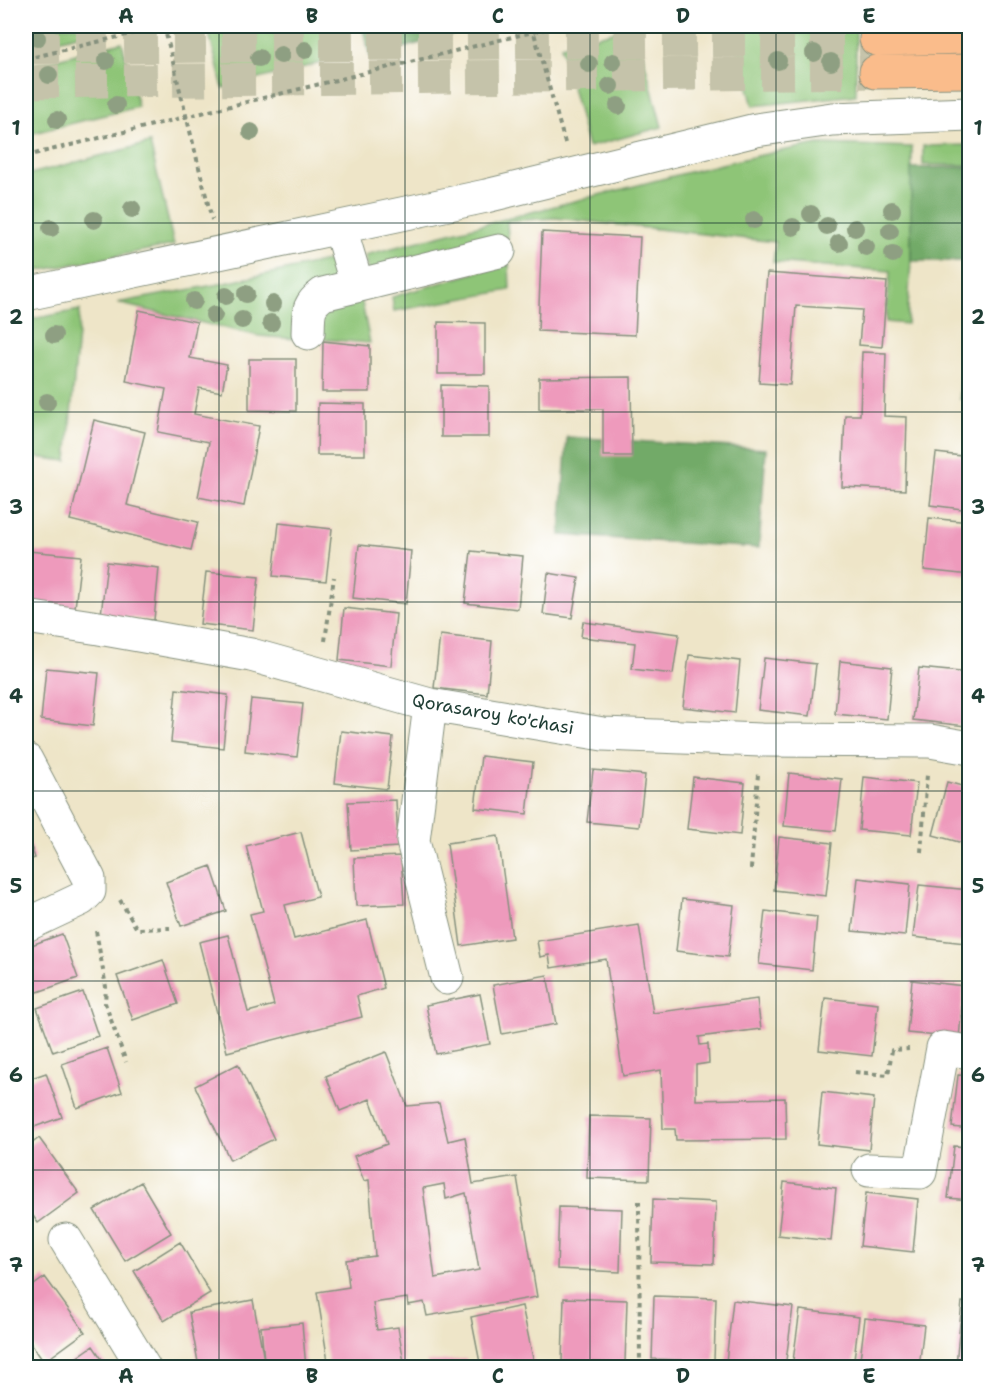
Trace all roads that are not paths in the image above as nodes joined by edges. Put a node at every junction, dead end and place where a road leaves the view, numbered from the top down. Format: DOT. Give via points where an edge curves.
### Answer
graph roads {
  1 [pos="969,38"];
  2 [pos="876,39"];
  3 [pos="969,71"];
  4 [pos="876,72"];
  5 [pos="969,114"];
  6 [pos="340,228"];
  7 [pos="499,251"];
  8 [pos="357,285"];
  9 [pos="26,294"];
  10 [pos="308,333"];
  11 [pos="26,617"];
  12 [pos="430,705"];
  13 [pos="969,748"];
  14 [pos="26,760"];
  15 [pos="26,925"];
  16 [pos="447,978"];
  17 [pos="956,1050"];
  18 [pos="869,1170"];
  19 [pos="66,1240"];
  20 [pos="144,1368"];
  1 -- 2 [label="main road"];
  3 -- 4 [label="main road"];
  5 -- 6 [label="street" via="794,123"];
  6 -- 8 [label="street"];
  6 -- 9 [label="street"];
  7 -- 8 [label="street"];
  8 -- 10 [label="street" via="314,300"];
  11 -- 12 [label="street, Qorasaroy ko'chasi" via="251,655"];
  12 -- 13 [label="street, Qorasaroy ko'chasi" via="603,734 930,741"];
  12 -- 16 [label="street" via="413,841"];
  14 -- 15 [label="street" via="89,879 89,891 81,899"];
  17 -- 18 [label="street" via="920,1172"];
  19 -- 20 [label="street"];
}
